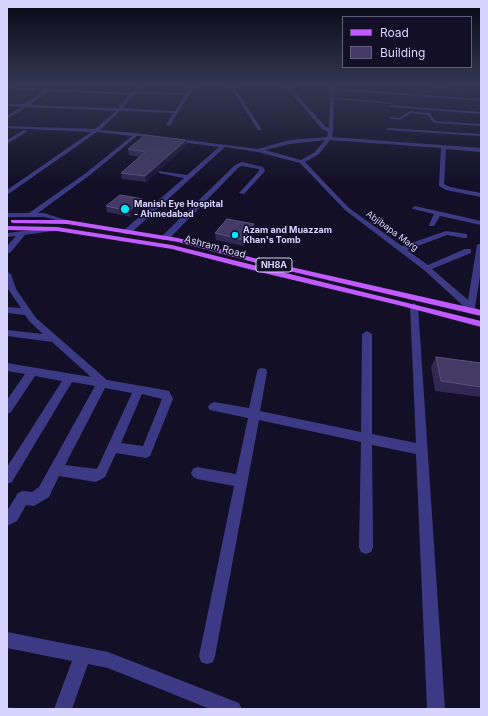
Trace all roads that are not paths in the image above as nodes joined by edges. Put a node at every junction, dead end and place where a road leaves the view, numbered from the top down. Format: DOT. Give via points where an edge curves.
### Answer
graph roads {
  1 [pos="110,118"];
  2 [pos="172,118"];
  3 [pos="253,118"];
  4 [pos="316,118"];
  5 [pos="332,118"];
  6 [pos="390,118"];
  7 [pos="431,118"];
  8 [pos="168,125"];
  9 [pos="481,125"];
  10 [pos="7,127"];
  11 [pos="260,129"];
  12 [pos="388,129"];
  13 [pos="26,131"];
  14 [pos="96,131"];
  15 [pos="331,131"];
  16 [pos="137,134"];
  17 [pos="481,135"];
  18 [pos="160,137"];
  19 [pos="168,138"];
  20 [pos="329,138"];
  21 [pos="7,142"];
  22 [pos="387,142"];
  23 [pos="223,146"];
  24 [pos="444,147"];
  25 [pos="258,150"];
  26 [pos="481,150"];
  27 [pos="302,162"];
  28 [pos="161,172"];
  29 [pos="188,177"];
  30 [pos="7,193"];
  31 [pos="242,193"];
  32 [pos="481,195"];
  33 [pos="415,208"];
  34 [pos="438,213"];
  35 [pos="7,215"];
  36 [pos="33,218"];
  37 [pos="7,222"];
  38 [pos="481,223"];
  39 [pos="432,226"];
  40 [pos="7,228"];
  41 [pos="57,230"];
  42 [pos="23,231"];
  43 [pos="127,232"];
  44 [pos="7,235"];
  45 [pos="464,236"];
  46 [pos="164,238"];
  47 [pos="481,245"];
  48 [pos="402,249"];
  49 [pos="7,251"];
  50 [pos="468,251"];
  51 [pos="427,268"];
  52 [pos="7,275"];
  53 [pos="414,306"];
  54 [pos="7,310"];
  55 [pos="475,310"];
  56 [pos="28,312"];
  57 [pos="481,324"];
  58 [pos="7,333"];
  59 [pos="367,334"];
  60 [pos="53,339"];
  61 [pos="7,367"];
  62 [pos="34,371"];
  63 [pos="262,372"];
  64 [pos="70,377"];
  65 [pos="103,382"];
  66 [pos="139,389"];
  67 [pos="214,407"];
  68 [pos="7,409"];
  69 [pos="254,414"];
  70 [pos="365,438"];
  71 [pos="113,446"];
  72 [pos="422,450"];
  73 [pos="56,470"];
  74 [pos="197,473"];
  75 [pos="7,478"];
  76 [pos="241,482"];
  77 [pos="7,519"];
  78 [pos="366,547"];
  79 [pos="7,640"];
  80 [pos="83,655"];
  81 [pos="207,656"];
  82 [pos="63,709"];
  83 [pos="233,709"];
  84 [pos="436,709"];
  1 -- 14 [label="street"];
  2 -- 8 [label="street"];
  3 -- 11 [label="street"];
  4 -- 15 [label="street" via="324,128"];
  5 -- 15 [label="street"];
  6 -- 12 [label="street"];
  7 -- 9 [label="street" via="434,122"];
  10 -- 14 [label="street"];
  12 -- 17 [label="street"];
  12 -- 22 [label="street"];
  13 -- 21 [label="street"];
  14 -- 16 [label="street"];
  14 -- 30 [label="street"];
  15 -- 20 [label="street"];
  16 -- 18 [label="street"];
  16 -- 36 [label="street"];
  19 -- 23 [label="street"];
  20 -- 22 [label="street"];
  20 -- 25 [label="street" via="290,142"];
  20 -- 27 [label="street" via="317,153"];
  22 -- 24 [label="street"];
  23 -- 25 [label="street"];
  23 -- 29 [label="street"];
  24 -- 26 [label="street"];
  24 -- 32 [label="street" via="441,185 448,189"];
  25 -- 27 [label="street"];
  27 -- 48 [label="street, Abjibapa Marg" via="347,209"];
  28 -- 29 [label="street"];
  29 -- 43 [label="street"];
  31 -- 46 [label="street" via="262,170 261,168 238,165"];
  33 -- 34 [label="street"];
  34 -- 38 [label="street"];
  34 -- 39 [label="street"];
  35 -- 36 [label="street"];
  36 -- 37 [label="main road"];
  36 -- 43 [label="main road, Ashram Road / NH8A"];
  40 -- 42 [label="main road"];
  41 -- 42 [label="street"];
  41 -- 53 [label="main road, Ashram Road" via="172,247"];
  42 -- 44 [label="street"];
  42 -- 49 [label="street"];
  43 -- 46 [label="main road, Ashram Road / NH8A"];
  45 -- 48 [label="street" via="446,233"];
  46 -- 55 [label="main road, Ashram Road / NH8A"];
  47 -- 55 [label="street"];
  48 -- 51 [label="street, Abjibapa Marg"];
  50 -- 51 [label="street"];
  51 -- 55 [label="street, Abjibapa Marg"];
  52 -- 56 [label="street" via="12,289"];
  53 -- 57 [label="main road, Ashram Road"];
  53 -- 72 [label="street"];
  54 -- 56 [label="street"];
  56 -- 60 [label="street"];
  58 -- 60 [label="street"];
  59 -- 70 [label="street"];
  60 -- 65 [label="street"];
  61 -- 62 [label="street"];
  62 -- 64 [label="street"];
  62 -- 68 [label="street"];
  63 -- 69 [label="street"];
  64 -- 65 [label="street"];
  64 -- 75 [label="street"];
  65 -- 66 [label="street"];
  65 -- 73 [label="street"];
  66 -- 71 [label="street"];
  66 -- 71 [label="street" via="165,394 168,398 148,450 146,452"];
  67 -- 69 [label="street"];
  69 -- 70 [label="street"];
  69 -- 76 [label="street"];
  70 -- 72 [label="street"];
  70 -- 78 [label="street"];
  71 -- 73 [label="street" via="99,475"];
  72 -- 84 [label="street"];
  73 -- 77 [label="street" via="44,492 34,499 24,498"];
  74 -- 76 [label="street"];
  76 -- 81 [label="street"];
  79 -- 80 [label="street"];
  80 -- 82 [label="street"];
  80 -- 83 [label="street" via="108,660"];
}
